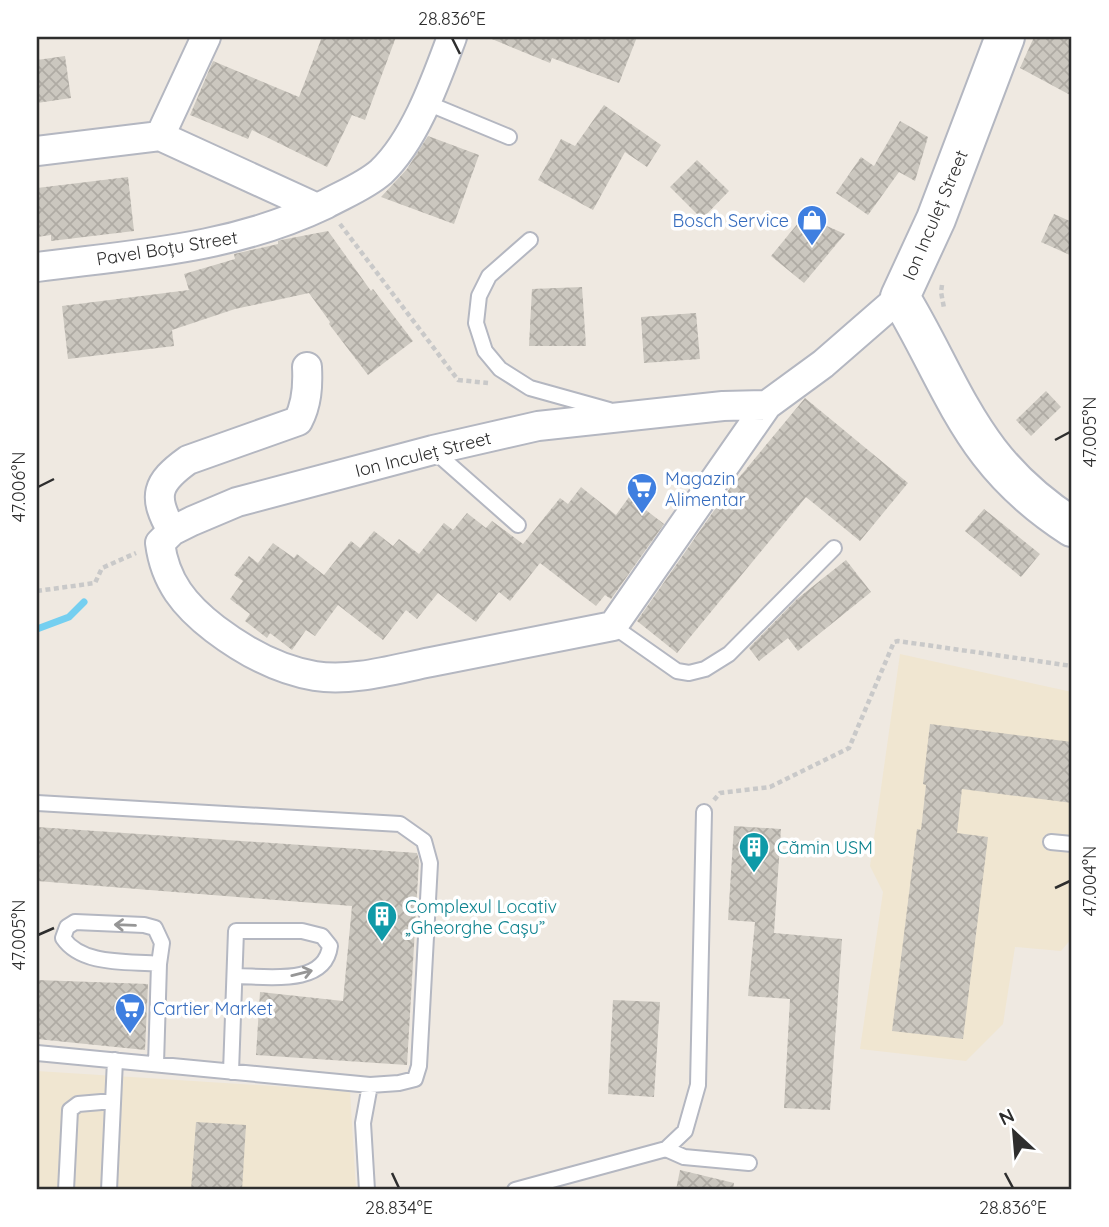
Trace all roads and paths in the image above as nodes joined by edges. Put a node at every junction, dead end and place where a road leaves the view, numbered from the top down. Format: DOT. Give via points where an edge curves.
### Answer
graph roads {
  1 [pos="206,37"];
  2 [pos="452,37"];
  3 [pos="1006,37"];
  4 [pos="427,103"];
  5 [pos="160,136"];
  6 [pos="509,137"];
  7 [pos="37,151"];
  8 [pos="317,208"];
  9 [pos="530,240"];
  10 [pos="37,267"];
  11 [pos="943,280"];
  12 [pos="901,297"];
  13 [pos="946,319"];
  14 [pos="307,367"];
  15 [pos="530,388"];
  16 [pos="767,405"];
  17 [pos="626,415"];
  18 [pos="433,450"];
  19 [pos="519,525"];
  20 [pos="1072,527"];
  21 [pos="166,537"];
  22 [pos="834,548"];
  23 [pos="37,591"];
  24 [pos="613,626"];
  25 [pos="1072,666"];
  26 [pos="37,803"];
  27 [pos="704,812"];
  28 [pos="1052,842"];
  29 [pos="1072,844"];
  30 [pos="159,964"];
  31 [pos="235,976"];
  32 [pos="37,1053"];
  33 [pos="115,1060"];
  34 [pos="156,1064"];
  35 [pos="231,1072"];
  36 [pos="370,1085"];
  37 [pos="113,1101"];
  38 [pos="666,1149"];
  39 [pos="749,1163"];
  40 [pos="524,1189"];
  41 [pos="66,1190"];
  42 [pos="109,1190"];
  43 [pos="367,1190"];
  1 -- 5 [label="street"];
  2 -- 4 [label="street, Pavel Boțu Street"];
  3 -- 12 [label="main road, Ion Inculeț Street"];
  4 -- 6 [label="lane"];
  4 -- 8 [label="street, Pavel Boțu Street" via="382,171"];
  5 -- 7 [label="street"];
  5 -- 8 [label="street"];
  8 -- 10 [label="street, Pavel Boțu Street" via="226,241"];
  8 -- 15 [label="path" via="344,227 458,380"];
  9 -- 15 [label="lane" via="489,276 479,296 476,323 485,351 500,369"];
  11 -- 13 [label="path" via="940,292"];
  12 -- 16 [label="street, Ion Inculeț Street"];
  12 -- 20 [label="main road" via="989,451 1043,508"];
  14 -- 21 [label="street" via="304,409 298,421 188,460 173,471 161,488"];
  15 -- 17 [label="lane"];
  16 -- 17 [label="street, Ion Inculeț Street"];
  16 -- 24 [label="street"];
  17 -- 18 [label="street, Ion Inculeț Street" via="538,426"];
  18 -- 19 [label="lane"];
  18 -- 21 [label="street, Ion Inculeț Street" via="237,502"];
  21 -- 23 [label="path" via="102,568 95,583"];
  21 -- 24 [label="street" via="162,560 170,581 196,614 257,656 316,676 382,672"];
  22 -- 24 [label="lane" via="729,654 705,669 677,671"];
  25 -- 27 [label="path" via="894,642 849,748 770,787 720,793"];
  26 -- 36 [label="lane" via="400,824 424,841 430,863 419,1066 415,1079"];
  27 -- 38 [label="lane" via="698,1085 685,1131"];
  28 -- 29 [label="lane"];
  30 -- 30 [label="lane, one-way" via="162,943 155,928 144,925 75,922 63,938 69,948 87,957"];
  30 -- 34 [label="lane"];
  31 -- 31 [label="lane, one-way" via="303,976 329,958 330,946 322,936 302,931 236,931"];
  31 -- 35 [label="lane"];
  32 -- 33 [label="lane"];
  33 -- 34 [label="lane"];
  33 -- 37 [label="lane"];
  34 -- 35 [label="lane"];
  35 -- 36 [label="lane"];
  36 -- 43 [label="lane" via="363,1123"];
  37 -- 41 [label="lane" via="78,1104 70,1110"];
  37 -- 42 [label="lane"];
  38 -- 39 [label="lane" via="684,1157"];
  38 -- 40 [label="lane"];
}
